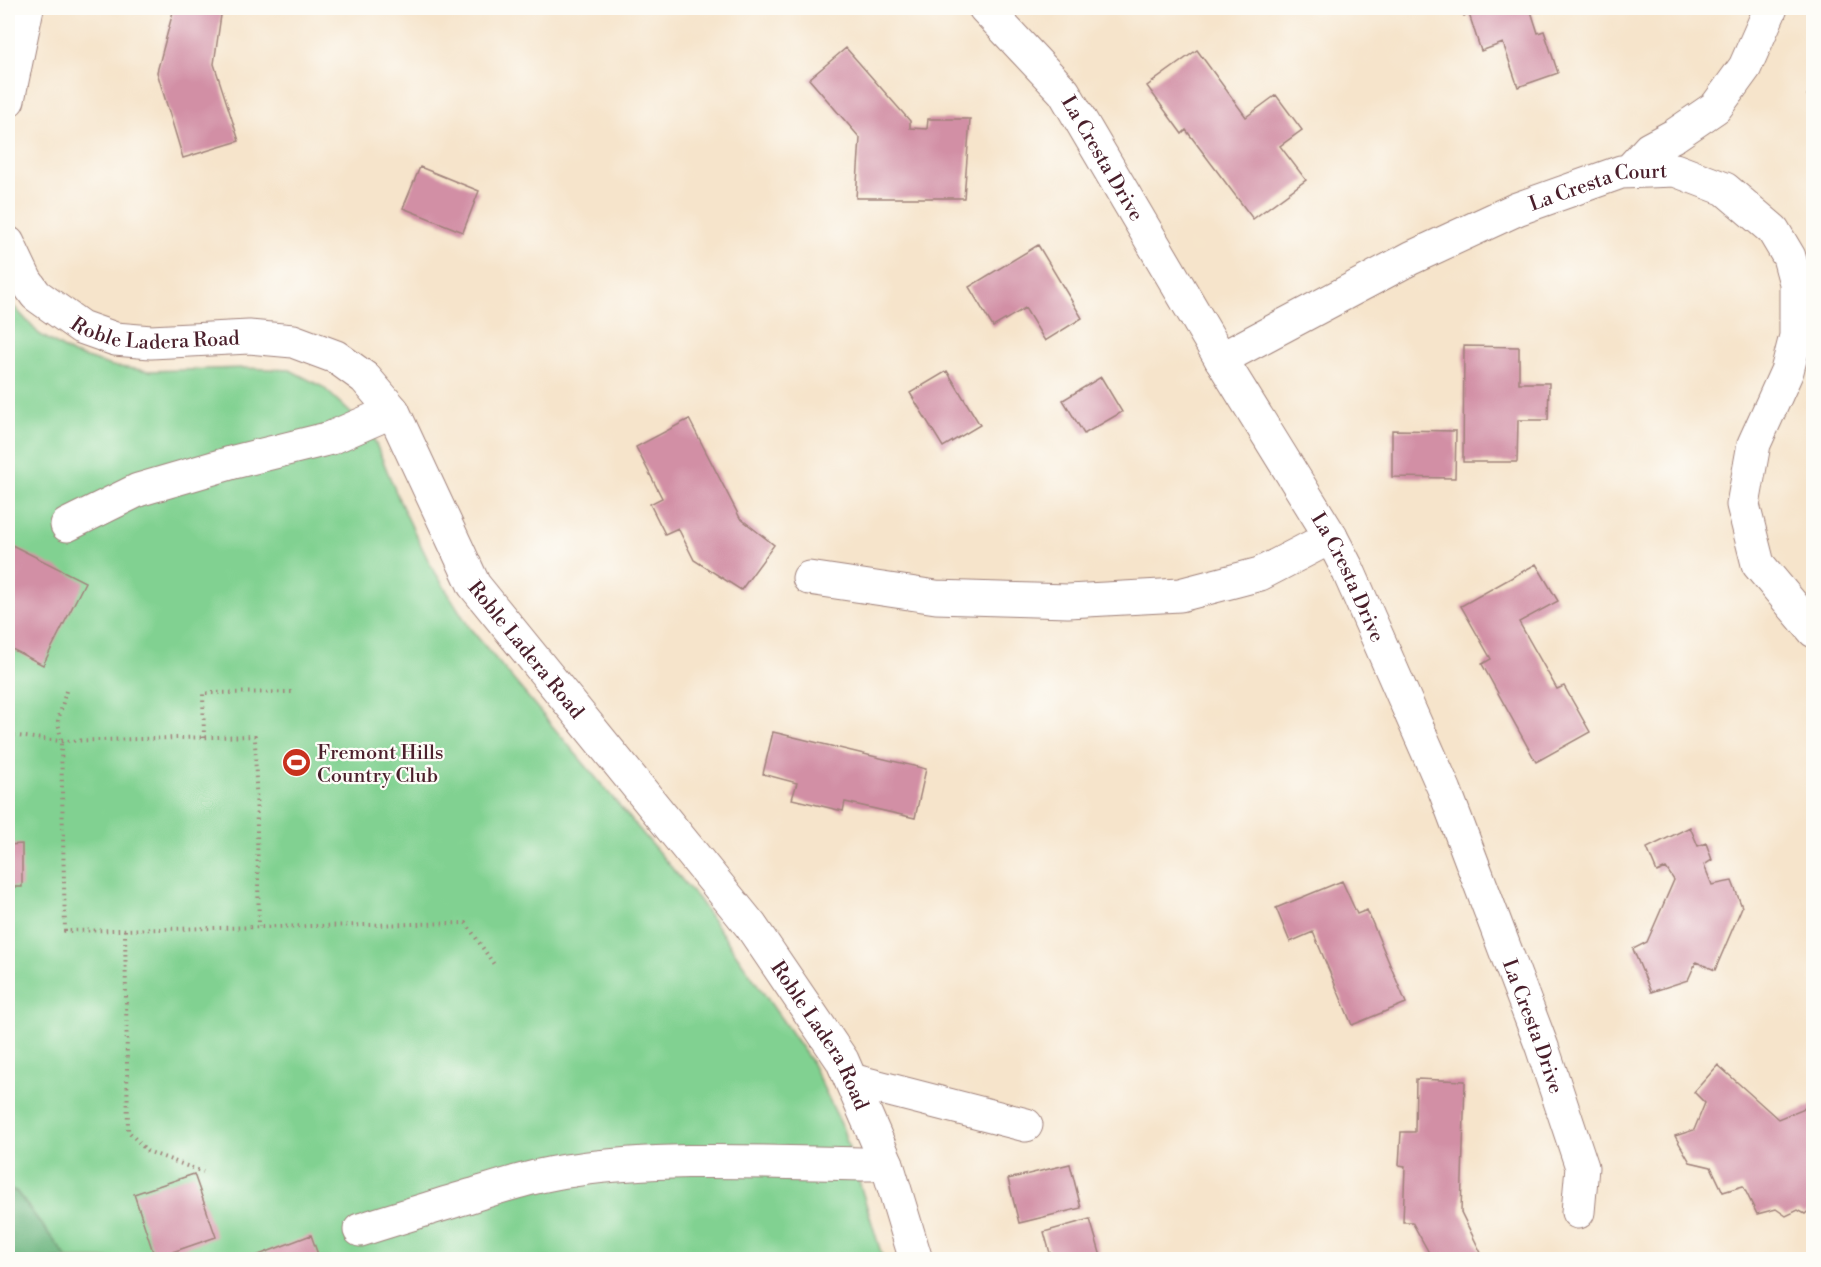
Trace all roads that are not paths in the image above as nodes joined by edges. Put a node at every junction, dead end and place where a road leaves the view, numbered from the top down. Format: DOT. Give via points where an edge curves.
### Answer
graph roads {
  1 [pos="27,8"];
  2 [pos="984,8"];
  3 [pos="1771,8"];
  4 [pos="8,100"];
  5 [pos="1629,171"];
  6 [pos="8,243"];
  7 [pos="1221,359"];
  8 [pos="393,411"];
  9 [pos="67,525"];
  10 [pos="1331,537"];
  11 [pos="809,578"];
  12 [pos="1809,622"];
  13 [pos="851,1080"];
  14 [pos="1026,1125"];
  15 [pos="887,1164"];
  16 [pos="1578,1212"];
  17 [pos="360,1230"];
  18 [pos="916,1260"];
  1 -- 4 [label="street"];
  2 -- 7 [label="street, La Cresta Drive" via="1064,92"];
  3 -- 5 [label="street" via="1745,67 1716,107 1649,149"];
  5 -- 7 [label="street, La Cresta Court" via="1517,209 1411,258"];
  5 -- 12 [label="street, La Cresta Court" via="1675,170 1725,189 1773,230 1789,257 1796,282 1796,336 1787,371 1754,444 1743,505 1758,564"];
  6 -- 8 [label="street, Roble Ladera Road" via="36,294 81,327 115,339 151,342 249,337 293,341 336,357 365,378"];
  7 -- 10 [label="street, La Cresta Drive"];
  8 -- 9 [label="street" via="331,438 138,490"];
  8 -- 13 [label="street, Roble Ladera Road" via="474,585 751,926 842,1060"];
  10 -- 11 [label="street" via="1260,574 1180,595 1068,601 936,597"];
  10 -- 16 [label="street, La Cresta Drive" via="1445,791 1542,1047 1582,1167"];
  13 -- 14 [label="street"];
  13 -- 15 [label="street, Roble Ladera Road"];
  15 -- 17 [label="street" via="655,1161 573,1170 522,1180"];
  15 -- 18 [label="street, Roble Ladera Road"];
}
